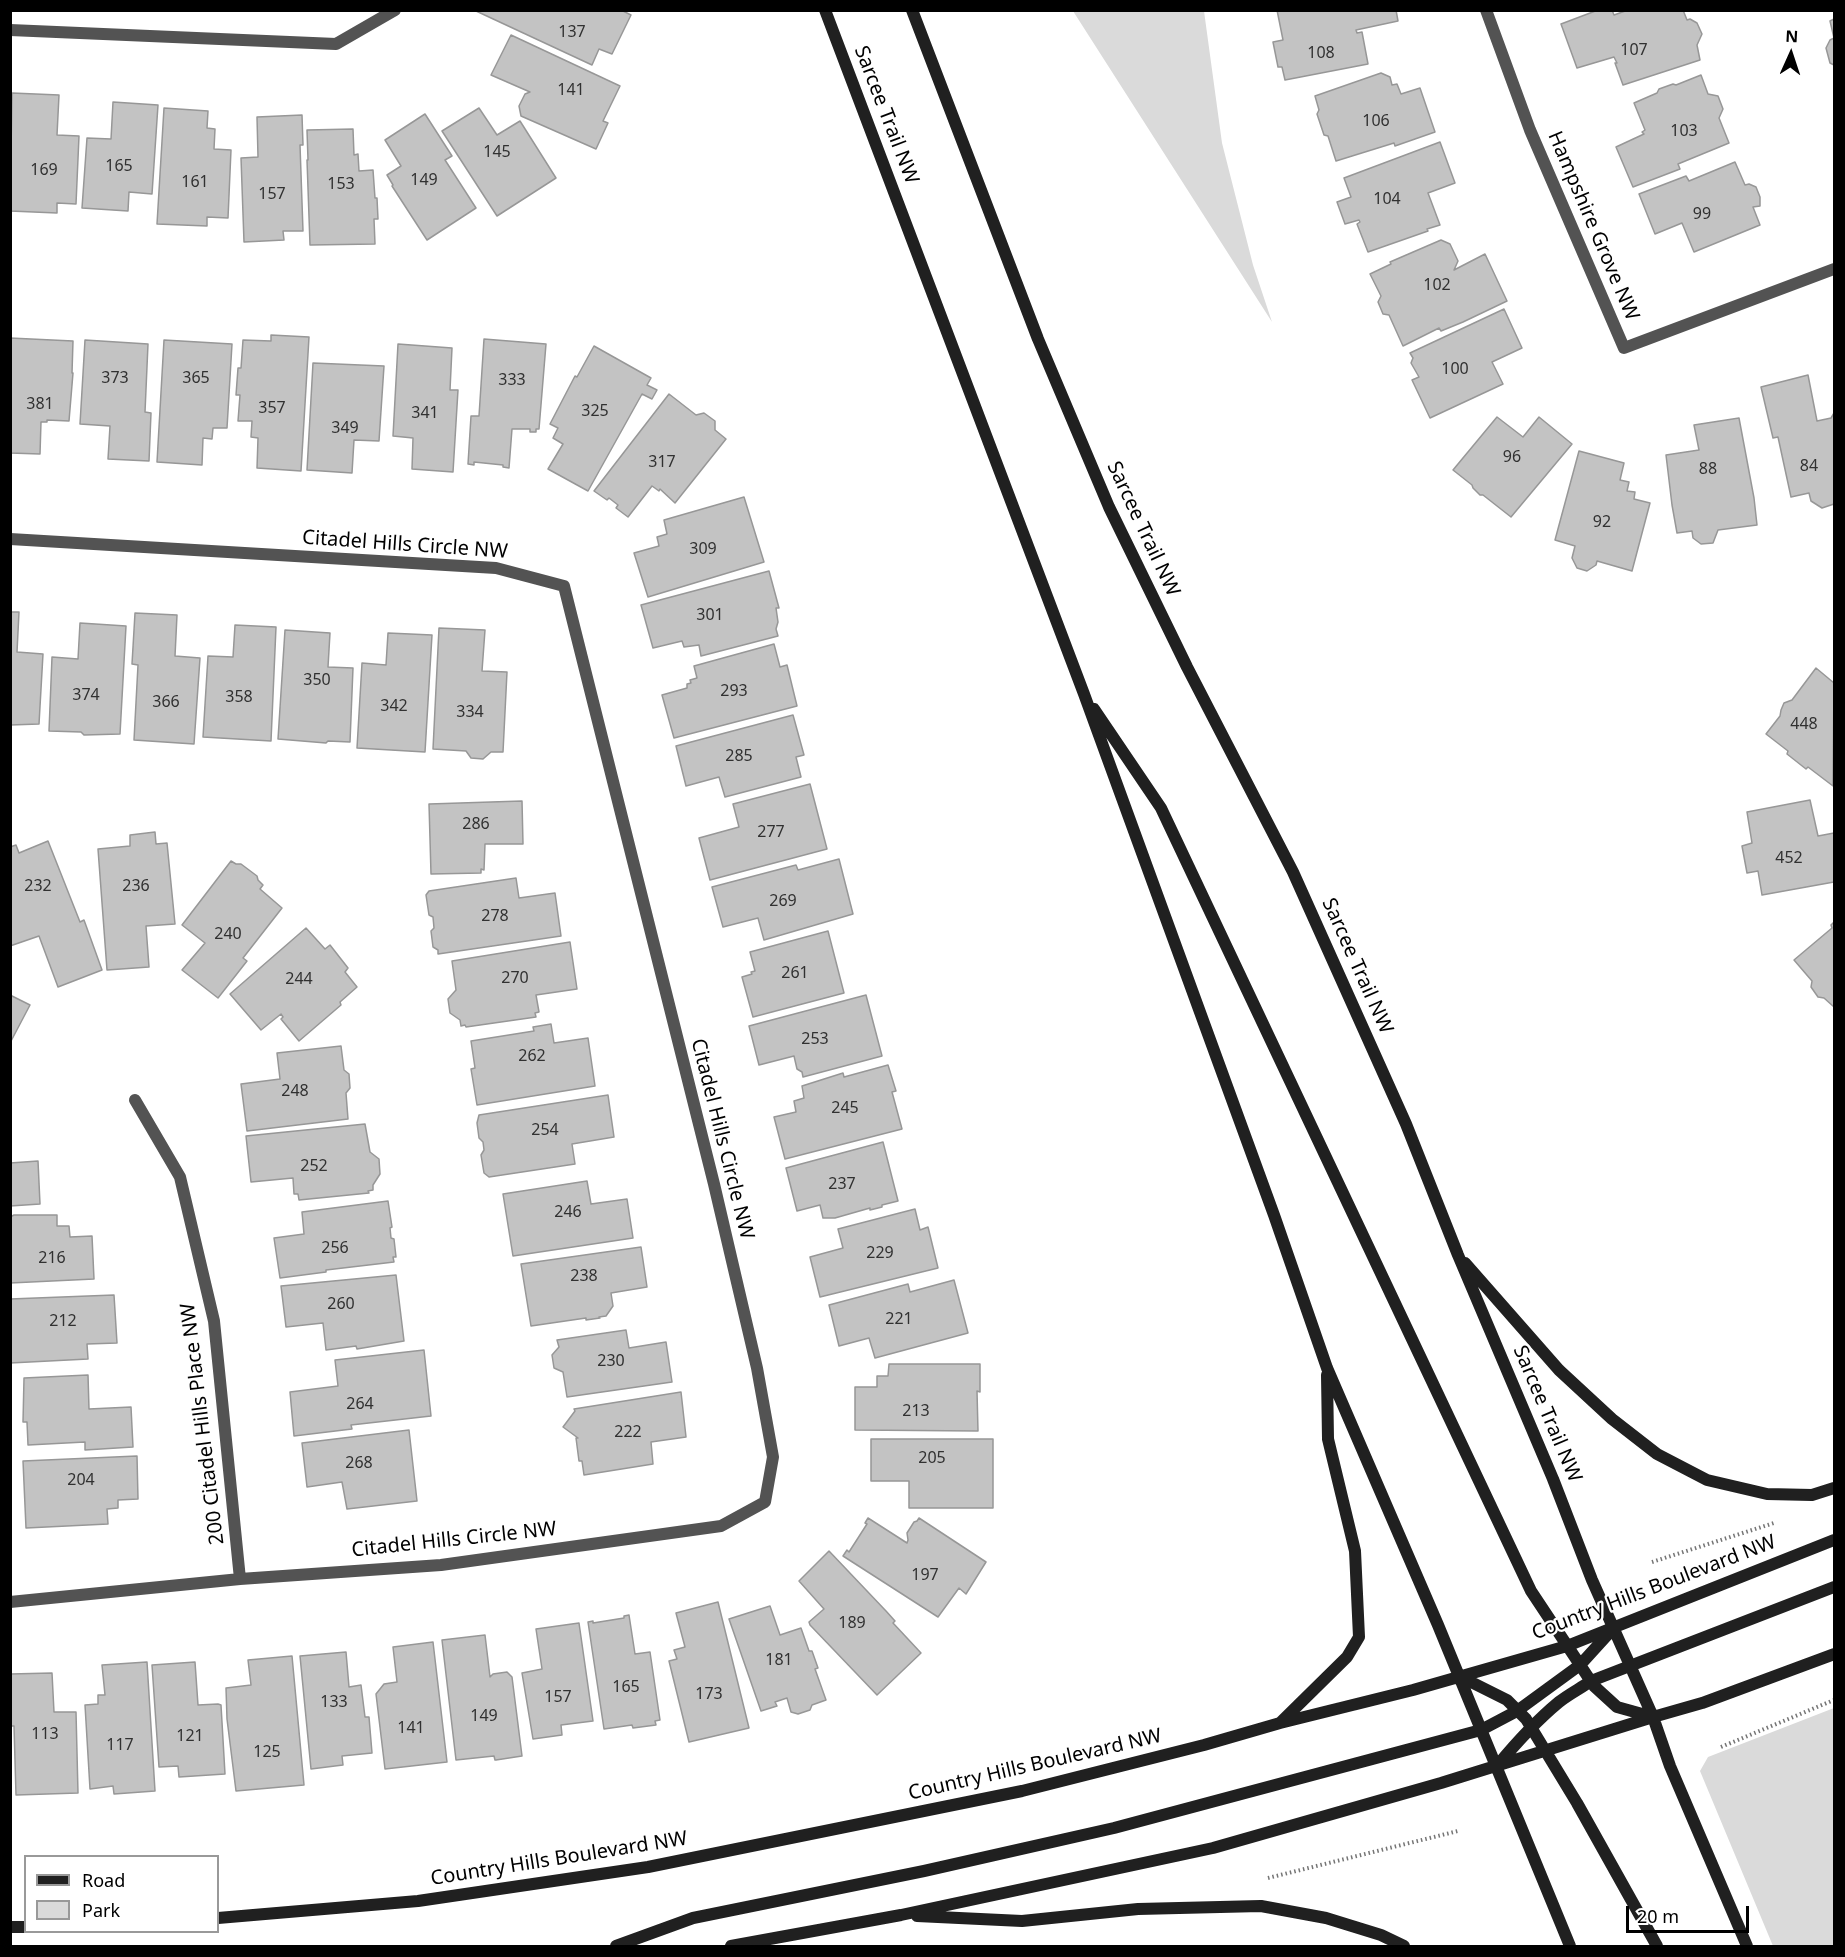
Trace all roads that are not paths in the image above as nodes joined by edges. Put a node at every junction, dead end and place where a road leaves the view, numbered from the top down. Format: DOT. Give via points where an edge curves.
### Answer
graph roads {
  1 [pos="395,10"];
  2 [pos="825,10"];
  3 [pos="912,10"];
  4 [pos="1486,10"];
  5 [pos="10,30"];
  6 [pos="1834,269"];
  7 [pos="10,539"];
  8 [pos="1084,694"];
  9 [pos="135,1100"];
  10 [pos="1458,1255"];
  11 [pos="1327,1368"];
  12 [pos="1834,1488"];
  13 [pos="1834,1540"];
  14 [pos="240,1579"];
  15 [pos="1834,1587"];
  16 [pos="10,1602"];
  17 [pos="1613,1629"];
  18 [pos="1567,1646"];
  19 [pos="1834,1654"];
  20 [pos="1580,1665"];
  21 [pos="1629,1665"];
  22 [pos="1459,1676"];
  23 [pos="1591,1681"];
  24 [pos="1517,1711"];
  25 [pos="1653,1717"];
  26 [pos="1280,1722"];
  27 [pos="1531,1727"];
  28 [pos="1481,1730"];
  29 [pos="1545,1750"];
  30 [pos="1496,1767"];
  31 [pos="901,1915"];
  32 [pos="219,1918"];
  33 [pos="616,1947"];
  34 [pos="731,1947"];
  35 [pos="1404,1947"];
  36 [pos="1570,1947"];
  37 [pos="1657,1947"];
  38 [pos="1747,1947"];
  1 -- 5 [label="street" via="336,44"];
  2 -- 8 [label="main road, Sarcee Trail NW"];
  3 -- 10 [label="main road, Sarcee Trail NW" via="1038,339 1109,507 1293,872 1406,1124"];
  4 -- 6 [label="street, Hampshire Grove NW" via="1530,130 1624,348"];
  7 -- 14 [label="street, Citadel Hills Circle NW" via="496,568 564,586 757,1368 773,1457 765,1502 721,1526 441,1564"];
  8 -- 11 [label="main road, Sarcee Trail NW"];
  8 -- 18 [label="main road" via="1161,808 1531,1592"];
  9 -- 14 [label="street, 200 Citadel Hills Place NW" via="180,1177 214,1321"];
  10 -- 12 [label="main road" via="1558,1370 1657,1454 1707,1480 1767,1494 1812,1495"];
  10 -- 17 [label="main road, Sarcee Trail NW"];
  11 -- 22 [label="main road, Sarcee Trail NW"];
  11 -- 26 [label="main road" via="1328,1439 1355,1551 1359,1637 1347,1657"];
  13 -- 17 [label="main road, Country Hills Boulevard NW"];
  14 -- 16 [label="street, Citadel Hills Circle NW"];
  15 -- 21 [label="main road"];
  17 -- 18 [label="main road, Country Hills Boulevard NW"];
  17 -- 20 [label="main road"];
  17 -- 21 [label="main road, Sarcee Trail NW"];
  18 -- 20 [label="main road"];
  18 -- 22 [label="main road, Country Hills Boulevard NW"];
  19 -- 25 [label="main road"];
  20 -- 23 [label="main road"];
  20 -- 24 [label="main road"];
  21 -- 23 [label="main road"];
  21 -- 25 [label="main road, Sarcee Trail NW"];
  22 -- 24 [label="main road" via="1507,1700"];
  22 -- 26 [label="main road, Country Hills Boulevard NW"];
  22 -- 28 [label="main road, Sarcee Trail NW"];
  23 -- 25 [label="main road" via="1617,1707"];
  23 -- 27 [label="main road" via="1561,1700"];
  24 -- 27 [label="main road"];
  24 -- 28 [label="main road"];
  25 -- 29 [label="main road"];
  25 -- 38 [label="main road, Sarcee Trail NW"];
  26 -- 32 [label="main road, Country Hills Boulevard NW" via="1022,1791 648,1867 418,1901"];
  27 -- 29 [label="main road"];
  27 -- 30 [label="main road"];
  28 -- 30 [label="main road, Sarcee Trail NW"];
  28 -- 33 [label="main road" via="1114,1828 924,1872 693,1918"];
  29 -- 30 [label="main road"];
  29 -- 37 [label="main road"];
  30 -- 31 [label="main road" via="1213,1848"];
  30 -- 36 [label="main road, Sarcee Trail NW"];
  31 -- 34 [label="main road"];
  31 -- 35 [label="main road" via="1022,1921 1138,1910 1261,1906 1326,1918 1381,1935"];
}
